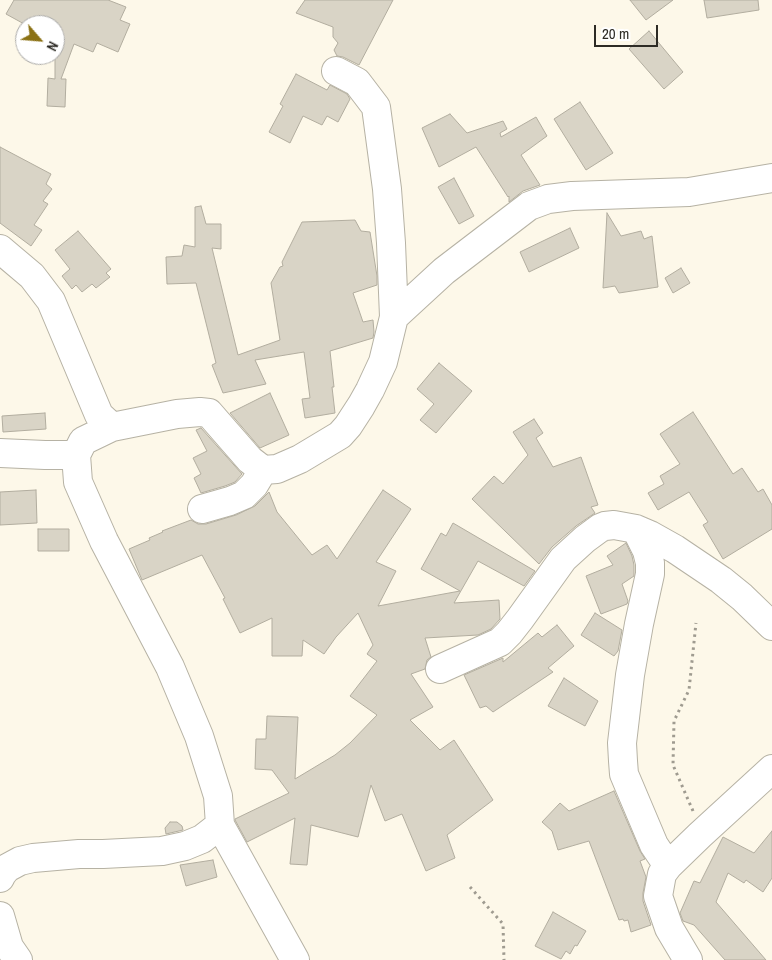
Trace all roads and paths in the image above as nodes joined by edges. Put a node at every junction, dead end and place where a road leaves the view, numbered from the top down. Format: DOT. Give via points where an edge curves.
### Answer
graph roads {
  1 [pos="336,71"];
  2 [pos="772,178"];
  3 [pos="0,249"];
  4 [pos="394,317"];
  5 [pos="112,428"];
  6 [pos="0,453"];
  7 [pos="76,455"];
  8 [pos="263,470"];
  9 [pos="202,509"];
  10 [pos="636,529"];
  11 [pos="696,623"];
  12 [pos="772,626"];
  13 [pos="440,669"];
  14 [pos="772,769"];
  15 [pos="220,825"];
  16 [pos="700,835"];
  17 [pos="668,866"];
  18 [pos="0,878"];
  19 [pos="470,887"];
  20 [pos="0,916"];
  21 [pos="18,960"];
  22 [pos="294,960"];
  23 [pos="504,960"];
  24 [pos="688,960"];
  1 -- 4 [label="street" via="357,82 376,107 388,198"];
  2 -- 4 [label="street" via="689,192 548,199 529,206 444,271"];
  3 -- 5 [label="street" via="32,276 52,301 99,415"];
  4 -- 8 [label="street" via="383,362 348,426 340,435 300,459 277,469"];
  5 -- 7 [label="street" via="83,441"];
  5 -- 8 [label="street" via="177,414 209,413 250,460"];
  6 -- 7 [label="street"];
  7 -- 15 [label="street" via="78,482 104,541 170,667 199,736 218,796"];
  8 -- 9 [label="street" via="244,495"];
  10 -- 12 [label="street" via="702,567 742,597"];
  10 -- 13 [label="street" via="614,525 600,528 563,559 500,642"];
  10 -- 17 [label="street" via="647,551 650,574 630,675 622,743 624,774 654,845"];
  11 -- 16 [label="path" via="689,690 674,721 672,765 696,817"];
  14 -- 16 [label="street"];
  15 -- 18 [label="street" via="202,839 185,846 167,850 33,858 7,868"];
  15 -- 22 [label="street"];
  16 -- 17 [label="street"];
  17 -- 24 [label="street" via="662,874 658,896 669,928"];
  19 -- 23 [label="path" via="503,924"];
  20 -- 21 [label="street" via="9,947"];
}
